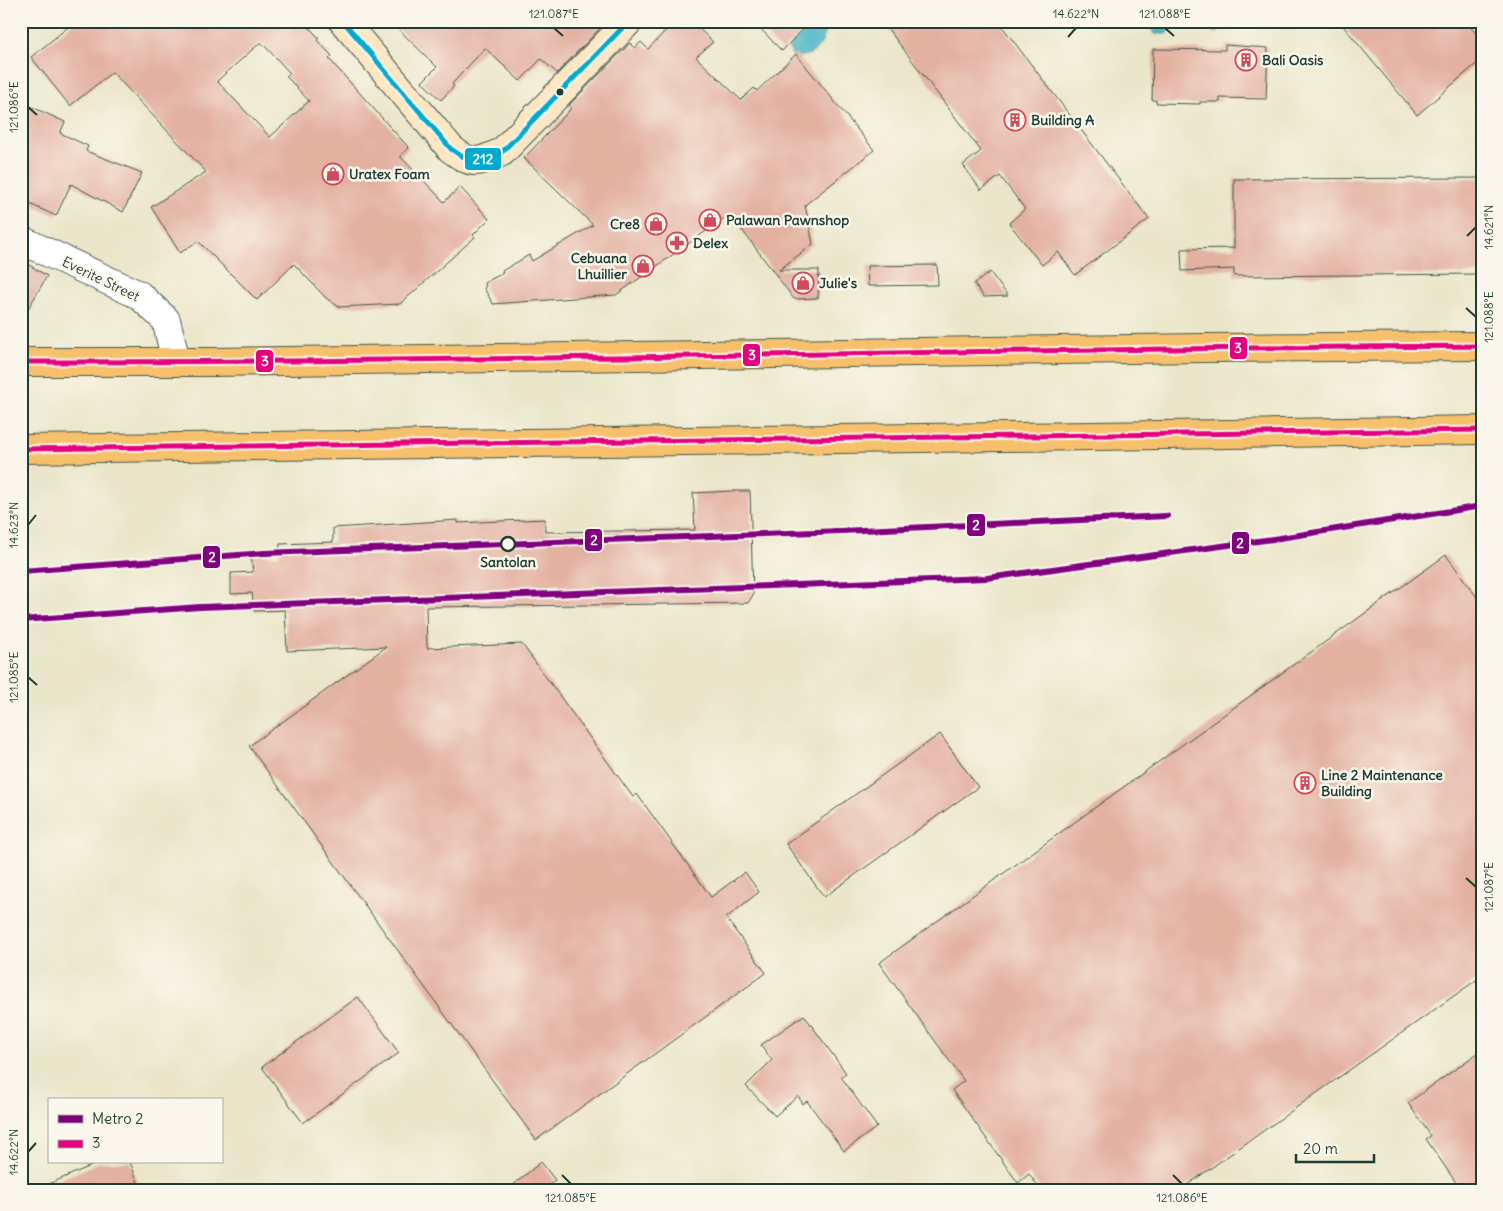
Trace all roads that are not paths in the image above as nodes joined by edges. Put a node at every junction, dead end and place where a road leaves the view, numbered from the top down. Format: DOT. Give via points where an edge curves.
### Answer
graph roads {
  1 [pos="343,21"];
  2 [pos="629,21"];
  3 [pos="21,240"];
  4 [pos="1482,346"];
  5 [pos="176,360"];
  6 [pos="21,362"];
  7 [pos="1482,430"];
  8 [pos="21,449"];
  1 -- 2 [label="street" via="451,148 465,159 480,162 502,152"];
  3 -- 5 [label="street, Everite Street" via="139,295 166,320"];
  4 -- 5 [label="main road"];
  5 -- 6 [label="main road"];
  7 -- 8 [label="main road"];
}
